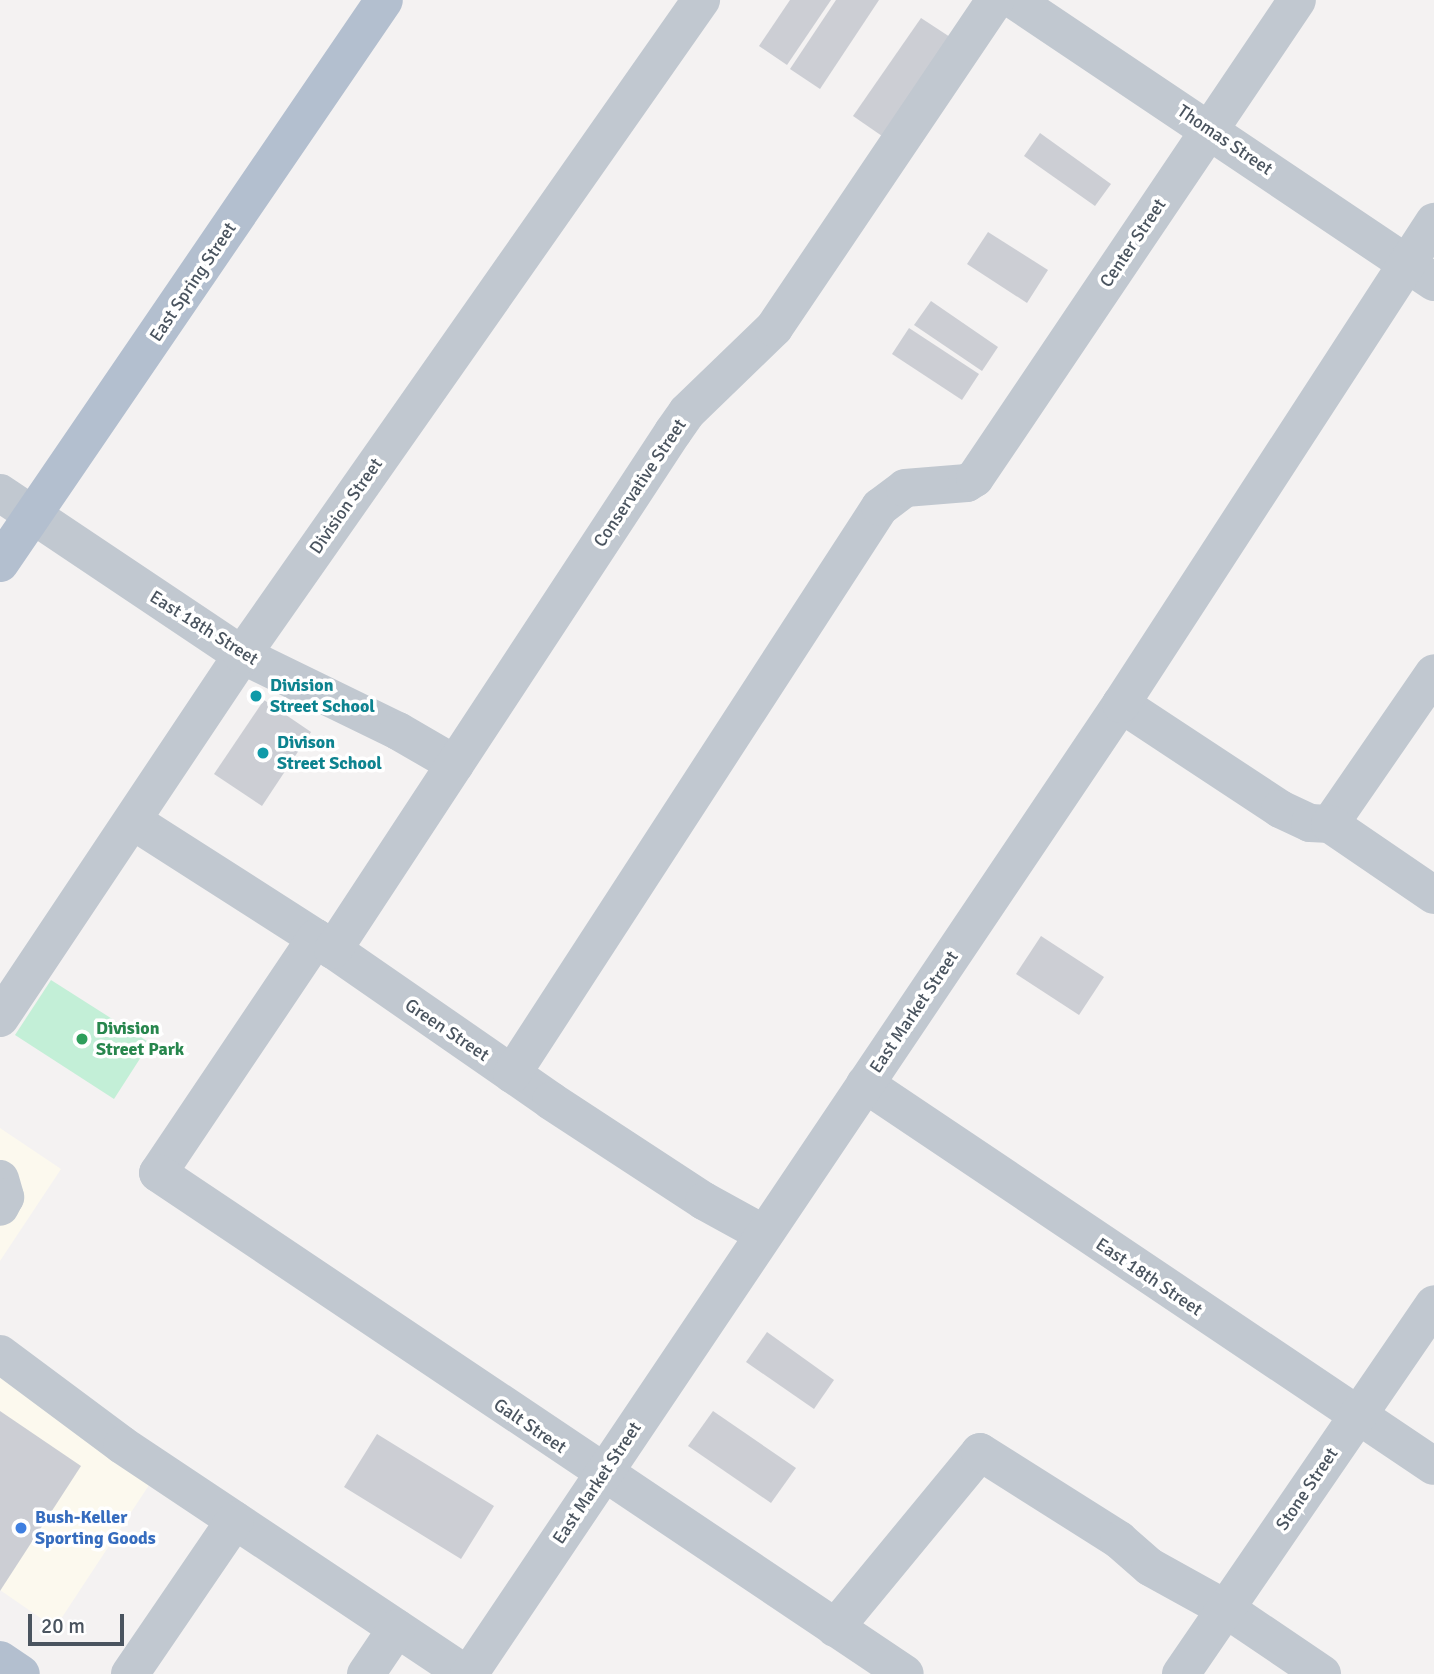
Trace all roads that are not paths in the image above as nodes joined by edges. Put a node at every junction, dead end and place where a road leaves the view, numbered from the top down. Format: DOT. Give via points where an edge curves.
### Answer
graph roads {
  1 [pos="384,0"];
  2 [pos="701,0"];
  3 [pos="995,0"];
  4 [pos="1014,0"];
  5 [pos="1297,0"];
  6 [pos="1210,129"];
  7 [pos="1434,222"];
  8 [pos="1420,272"];
  9 [pos="0,493"];
  10 [pos="33,516"];
  11 [pos="0,563"];
  12 [pos="242,655"];
  13 [pos="1434,673"];
  14 [pos="1121,704"];
  15 [pos="455,764"];
  16 [pos="133,821"];
  17 [pos="1330,824"];
  18 [pos="1434,895"];
  19 [pos="325,944"];
  20 [pos="0,1018"];
  21 [pos="512,1074"];
  22 [pos="865,1084"];
  23 [pos="158,1173"];
  24 [pos="0,1179"];
  25 [pos="0,1207"];
  26 [pos="764,1234"];
  27 [pos="1434,1304"];
  28 [pos="0,1354"];
  29 [pos="1357,1416"];
  30 [pos="1434,1466"];
  31 [pos="603,1475"];
  32 [pos="235,1520"];
  33 [pos="1226,1609"];
  34 [pos="397,1628"];
  35 [pos="835,1628"];
  36 [pos="0,1660"];
  37 [pos="20,1674"];
  38 [pos="130,1674"];
  39 [pos="366,1674"];
  40 [pos="467,1674"];
  41 [pos="905,1674"];
  42 [pos="1181,1674"];
  43 [pos="1322,1674"];
  1 -- 10 [label="main road, East Spring Street"];
  2 -- 12 [label="street, Division Street"];
  3 -- 15 [label="street, Conservative Street" via="774,328 687,412"];
  4 -- 6 [label="street, Thomas Street"];
  5 -- 6 [label="street, Center Street"];
  6 -- 8 [label="street, Thomas Street"];
  6 -- 21 [label="street, Center Street" via="975,478 905,488 880,507"];
  7 -- 8 [label="street, East Market Street"];
  8 -- 14 [label="street, East Market Street"];
  9 -- 10 [label="street, East 18th Street"];
  10 -- 11 [label="main road, East Spring Street"];
  10 -- 12 [label="street, East 18th Street"];
  12 -- 15 [label="street, East 18th Street"];
  12 -- 16 [label="street, Division Street"];
  13 -- 17 [label="street"];
  14 -- 17 [label="street" via="1280,809 1310,823"];
  14 -- 22 [label="street, East Market Street"];
  15 -- 19 [label="street, Conservative Street"];
  16 -- 19 [label="street, Green Street"];
  16 -- 20 [label="street, Division Street"];
  17 -- 18 [label="street"];
  19 -- 21 [label="street, Green Street"];
  19 -- 23 [label="street, Conservative Street"];
  21 -- 26 [label="street, Green Street"];
  22 -- 26 [label="street, East Market Street"];
  22 -- 29 [label="street, East 18th Street"];
  23 -- 31 [label="street, Galt Street"];
  24 -- 25 [label="street" via="5,1197"];
  26 -- 31 [label="street, East Market Street"];
  27 -- 29 [label="street, Stone Street"];
  28 -- 32 [label="street" via="122,1445"];
  29 -- 30 [label="street, East 18th Street"];
  29 -- 33 [label="street, Stone Street"];
  31 -- 35 [label="street, Galt Street"];
  31 -- 40 [label="street, East Market Street"];
  32 -- 34 [label="street"];
  32 -- 38 [label="street"];
  33 -- 35 [label="street" via="1150,1567 1119,1539 980,1452"];
  33 -- 42 [label="street, Stone Street"];
  33 -- 43 [label="street"];
  34 -- 39 [label="street"];
  34 -- 40 [label="street"];
  35 -- 41 [label="street, Galt Street"];
  36 -- 37 [label="main road"];
}
